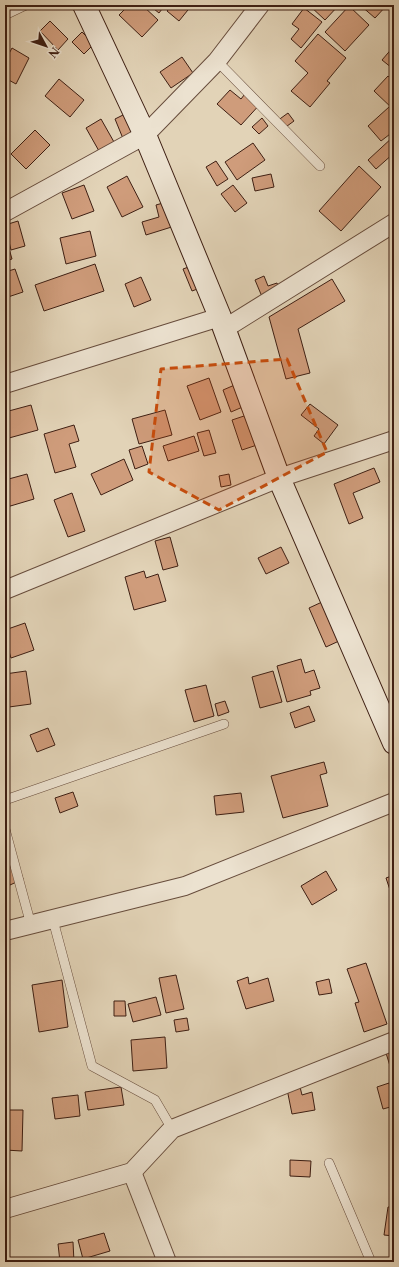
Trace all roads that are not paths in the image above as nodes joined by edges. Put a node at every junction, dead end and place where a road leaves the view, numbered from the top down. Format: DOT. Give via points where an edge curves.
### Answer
graph roads {
  1 [pos="26,5"];
  2 [pos="84,5"];
  3 [pos="260,5"];
  4 [pos="5,15"];
  5 [pos="216,61"];
  6 [pos="146,136"];
  7 [pos="320,166"];
  8 [pos="5,212"];
  9 [pos="394,223"];
  10 [pos="222,323"];
  11 [pos="5,384"];
  12 [pos="394,440"];
  13 [pos="279,478"];
  14 [pos="5,590"];
  15 [pos="224,724"];
  16 [pos="394,743"];
  17 [pos="5,800"];
  18 [pos="394,802"];
  19 [pos="5,830"];
  20 [pos="53,920"];
  21 [pos="31,925"];
  22 [pos="5,932"];
  23 [pos="394,1041"];
  24 [pos="172,1129"];
  25 [pos="329,1163"];
  26 [pos="132,1172"];
  27 [pos="5,1209"];
  28 [pos="167,1262"];
  29 [pos="371,1262"];
  1 -- 4 [label="lane"];
  2 -- 6 [label="street"];
  3 -- 5 [label="street"];
  5 -- 6 [label="street"];
  5 -- 7 [label="lane"];
  6 -- 8 [label="street"];
  6 -- 10 [label="street"];
  9 -- 10 [label="street"];
  10 -- 11 [label="street"];
  10 -- 13 [label="street"];
  12 -- 13 [label="street"];
  13 -- 14 [label="street"];
  13 -- 16 [label="street"];
  15 -- 17 [label="lane"];
  18 -- 20 [label="street" via="186,886"];
  19 -- 21 [label="lane"];
  20 -- 21 [label="street"];
  20 -- 24 [label="lane" via="92,1066 155,1100"];
  21 -- 22 [label="street"];
  23 -- 24 [label="street"];
  24 -- 26 [label="street"];
  25 -- 29 [label="lane"];
  26 -- 27 [label="street"];
  26 -- 28 [label="street"];
}
